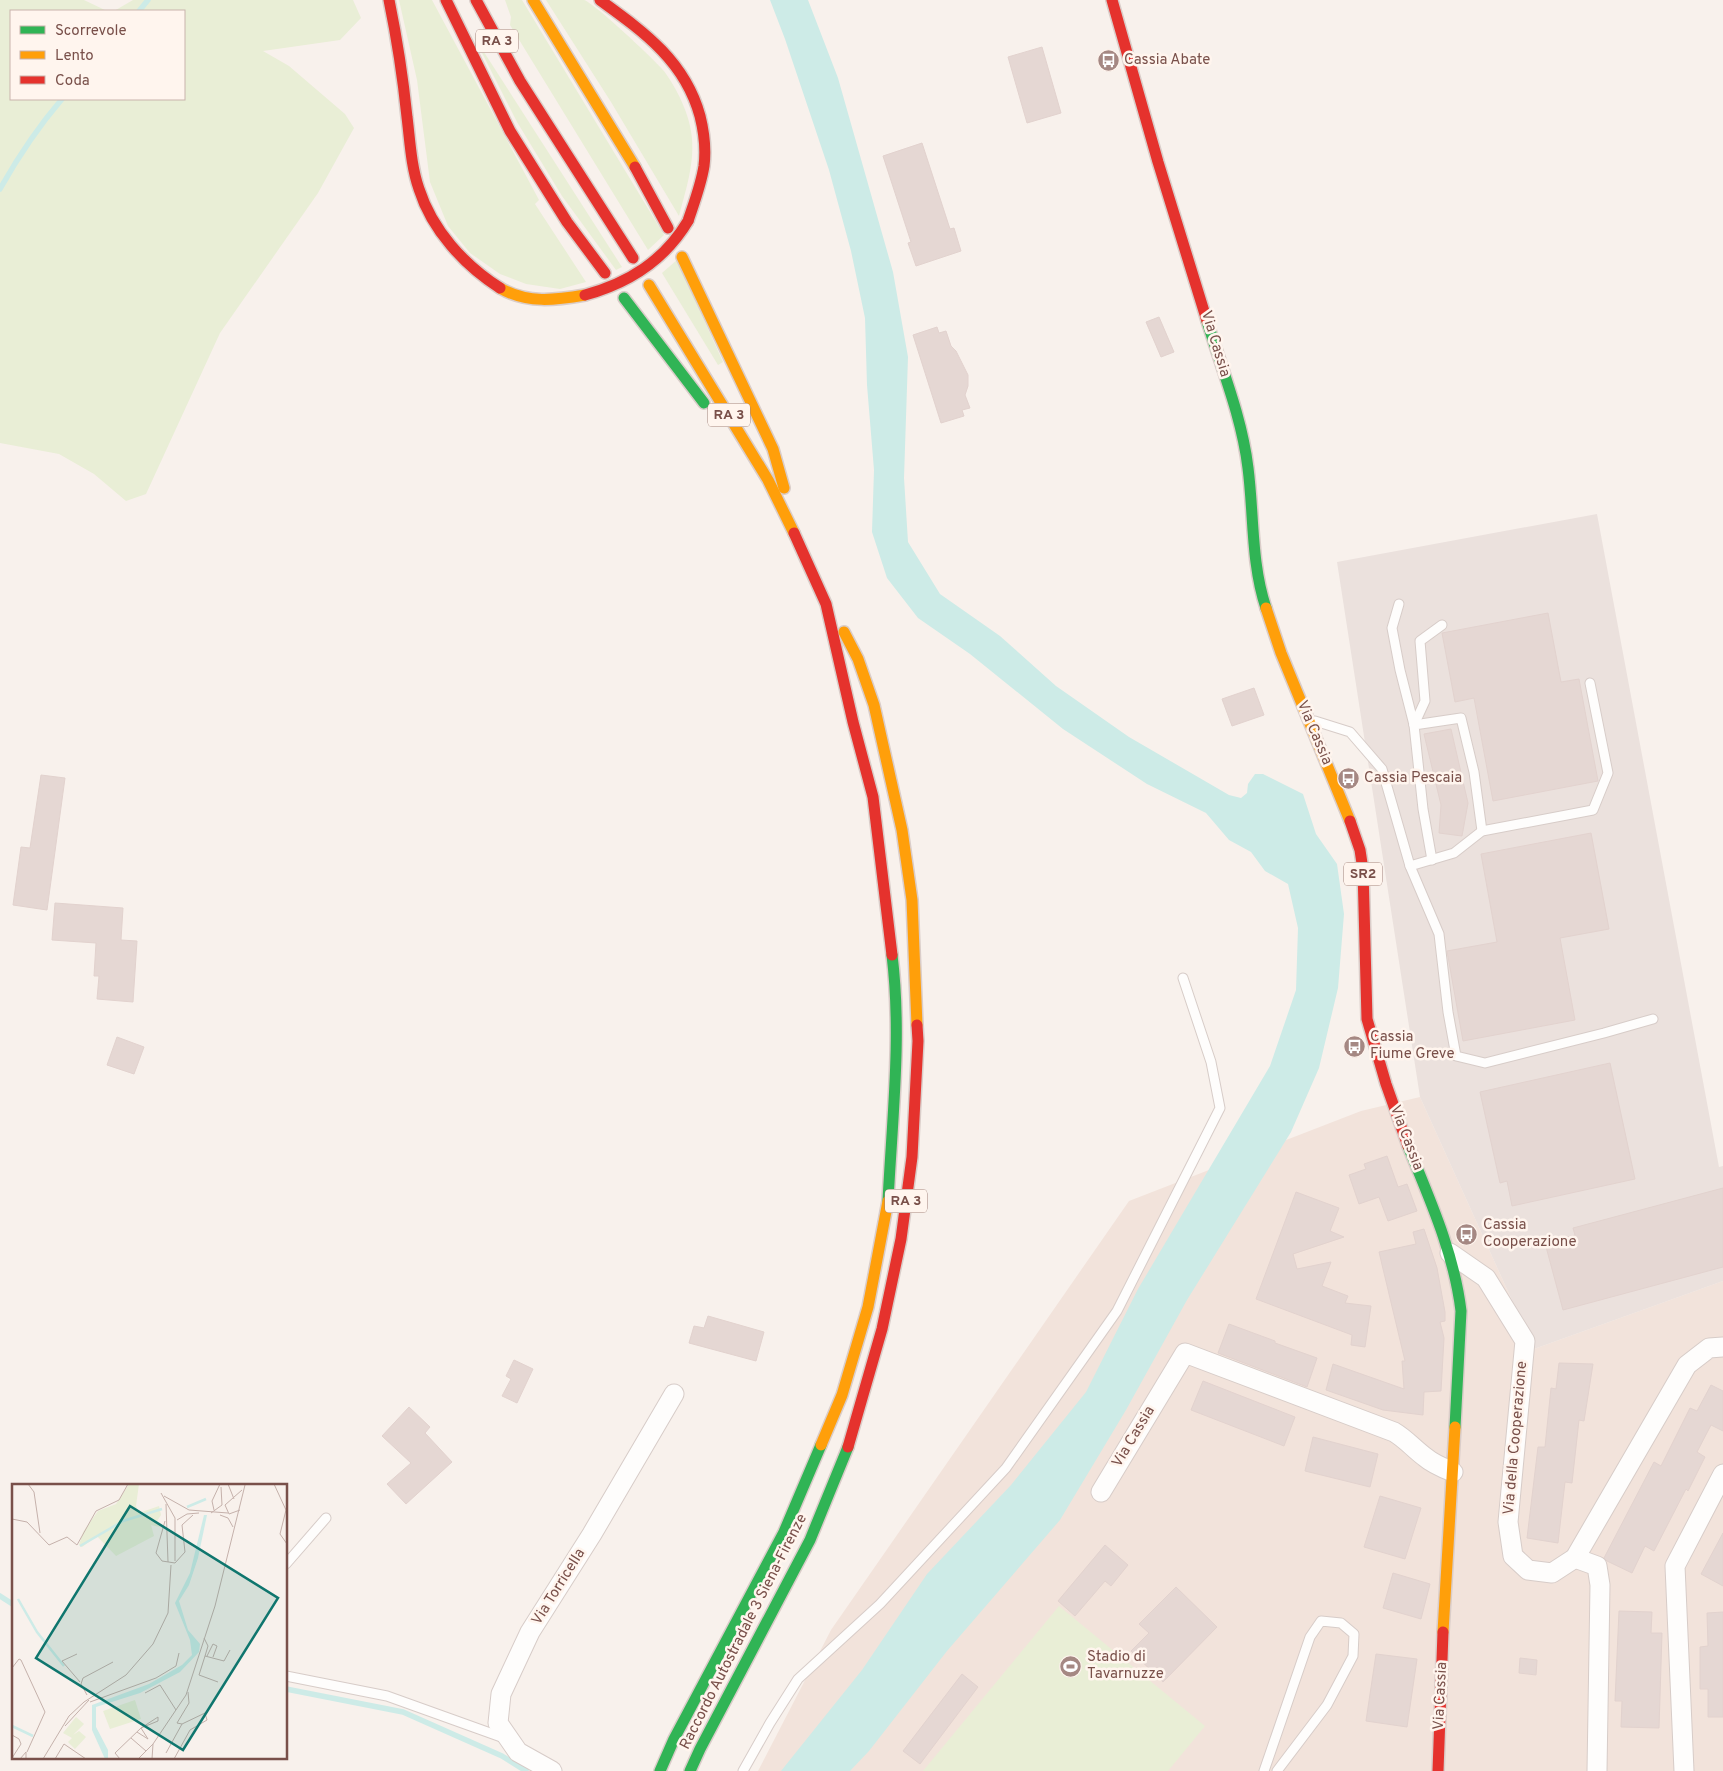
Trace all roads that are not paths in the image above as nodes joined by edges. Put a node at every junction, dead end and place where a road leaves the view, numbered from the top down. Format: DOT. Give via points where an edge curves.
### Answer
graph roads {
  1 [pos="389,0"];
  2 [pos="446,0"];
  3 [pos="476,0"];
  4 [pos="533,0"];
  5 [pos="600,0"];
  6 [pos="1112,0"];
  7 [pos="668,228"];
  8 [pos="682,257"];
  9 [pos="632,258"];
  10 [pos="605,272"];
  11 [pos="649,285"];
  12 [pos="624,298"];
  13 [pos="711,413"];
  14 [pos="733,444"];
  15 [pos="802,550"];
  16 [pos="826,604"];
  17 [pos="1399,604"];
  18 [pos="1442,626"];
  19 [pos="1590,684"];
  20 [pos="1308,718"];
  21 [pos="1414,725"];
  22 [pos="1482,831"];
  23 [pos="1432,860"];
  24 [pos="1410,866"];
  25 [pos="1184,978"];
  26 [pos="1653,1019"];
  27 [pos="1450,1253"];
  28 [pos="1723,1347"];
  29 [pos="674,1394"];
  30 [pos="1453,1472"];
  31 [pos="1723,1474"];
  32 [pos="1101,1492"];
  33 [pos="326,1518"];
  34 [pos="1575,1558"];
  35 [pos="288,1562"];
  36 [pos="288,1676"];
  37 [pos="509,1739"];
  38 [pos="552,1771"];
  39 [pos="660,1771"];
  40 [pos="690,1771"];
  41 [pos="743,1771"];
  42 [pos="1264,1771"];
  43 [pos="1277,1771"];
  44 [pos="1438,1771"];
  45 [pos="1597,1771"];
  46 [pos="1684,1771"];
  1 -- 5 [label="main road, bridge" via="398,39 412,162 419,192 435,225 460,256 488,281 518,296 552,301 613,287 645,269 672,245 688,220 704,164 704,133 696,101 685,78 668,56 632,23"];
  2 -- 10 [label="main road" via="510,131 567,222"];
  3 -- 9 [label="main road, RA 3" via="520,81"];
  4 -- 7 [label="main road" via="640,175"];
  6 -- 20 [label="main road, Via Cassia / SR2" via="1242,434 1259,587 1281,653"];
  8 -- 15 [label="main road" via="773,449"];
  11 -- 15 [label="main road, Raccordo Autostradale 3 Siena-Firenze / RA 3" via="768,480"];
  12 -- 13 [label="main road"];
  14 -- 15 [label="main road"];
  15 -- 16 [label="main road, Raccordo Autostradale 3 Siena-Firenze / RA 3"];
  16 -- 39 [label="main road, Raccordo Autostradale 3 Siena-Firenze / RA 3" via="873,797 895,977 896,1045 888,1202 868,1307 842,1395 784,1532"];
  16 -- 40 [label="main road, Raccordo Autostradale 3 Siena-Firenze / RA 3" via="839,621 858,659 874,705 902,830 912,900 918,1032 912,1156 901,1239 882,1329 850,1441 810,1540"];
  17 -- 21 [label="lane" via="1392,628"];
  18 -- 21 [label="lane" via="1420,641 1425,701"];
  19 -- 22 [label="lane" via="1608,773 1593,810"];
  20 -- 24 [label="lane" via="1350,732 1382,769"];
  20 -- 27 [label="main road, Via Cassia / SR2" via="1360,850 1367,1019 1372,1042"];
  21 -- 22 [label="lane" via="1461,718 1474,772"];
  21 -- 23 [label="lane"];
  22 -- 23 [label="lane" via="1454,853"];
  23 -- 24 [label="lane"];
  24 -- 26 [label="lane" via="1439,934 1456,1056 1485,1063"];
  25 -- 41 [label="lane" via="1211,1062 1220,1108 1117,1311 1006,1468 880,1604 798,1679"];
  27 -- 30 [label="main road, Via Cassia / SR2" via="1461,1310"];
  27 -- 34 [label="street, Via della Cooperazione" via="1486,1278 1525,1341 1508,1522 1514,1556 1528,1570 1552,1573"];
  28 -- 34 [label="street, Via della Cooperazione" via="1709,1348 1687,1364"];
  29 -- 37 [label="street, Via Torricella" via="526,1641 501,1694 498,1723"];
  30 -- 32 [label="street, Via Cassia" via="1437,1466 1394,1432 1185,1352"];
  30 -- 44 [label="main road, Via Cassia / SR2"];
  31 -- 46 [label="street" via="1675,1566"];
  33 -- 35 [label="lane"];
  34 -- 45 [label="street" via="1598,1566 1600,1585"];
  36 -- 37 [label="lane" via="387,1696"];
  37 -- 38 [label="street, Via Torricella" via="518,1752"];
  42 -- 43 [label="lane" via="1310,1637 1321,1621 1341,1624 1354,1634 1352,1656 1327,1704"];
}
